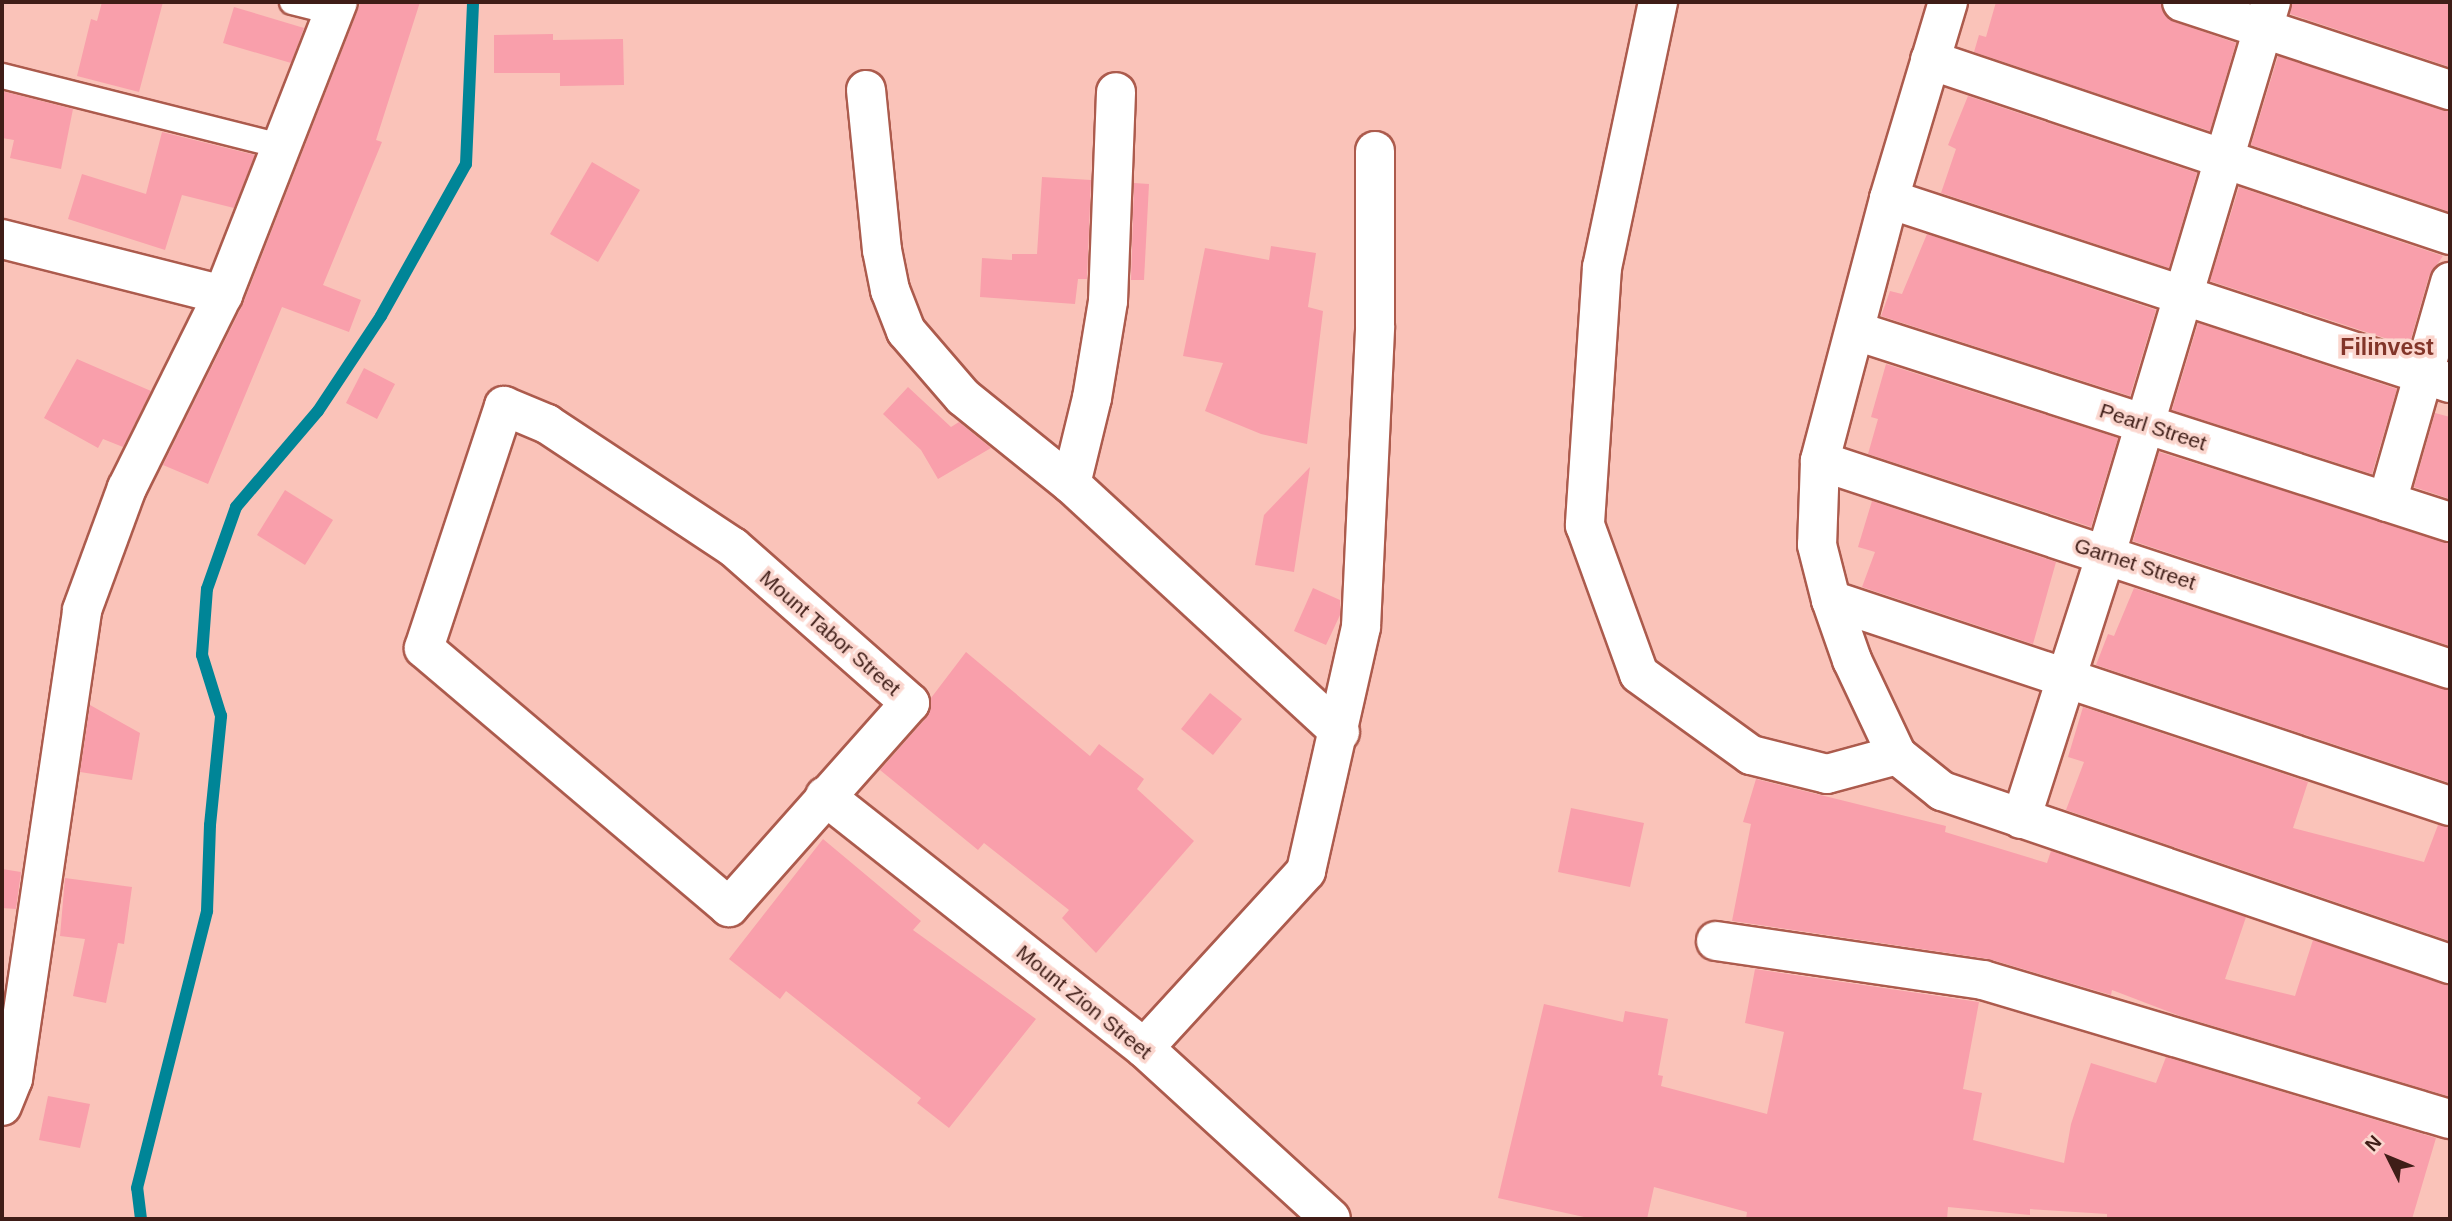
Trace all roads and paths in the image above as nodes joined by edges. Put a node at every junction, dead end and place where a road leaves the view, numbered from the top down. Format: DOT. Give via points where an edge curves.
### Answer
graph roads {
  1 [pos="292,2"];
  2 [pos="1658,2"];
  3 [pos="1948,2"];
  4 [pos="2182,2"];
  5 [pos="337,7"];
  6 [pos="2268,15"];
  7 [pos="1930,60"];
  8 [pos="2,76"];
  9 [pos="866,90"];
  10 [pos="2450,90"];
  11 [pos="1116,92"];
  12 [pos="281,146"];
  13 [pos="1375,151"];
  14 [pos="2225,160"];
  15 [pos="1889,199"];
  16 [pos="2450,235"];
  17 [pos="2,239"];
  18 [pos="2450,282"];
  19 [pos="2184,292"];
  20 [pos="223,295"];
  21 [pos="1856,331"];
  22 [pos="2437,378"];
  23 [pos="2145,425"];
  24 [pos="1820,461"];
  25 [pos="1071,484"];
  26 [pos="2387,502"];
  27 [pos="2450,522"];
  28 [pos="2106,554"];
  29 [pos="1831,600"];
  30 [pos="2450,668"];
  31 [pos="2065,676"];
  32 [pos="1340,732"];
  33 [pos="1897,755"];
  34 [pos="825,796"];
  35 [pos="2450,806"];
  36 [pos="2021,819"];
  37 [pos="1716,941"];
  38 [pos="2450,964"];
  39 [pos="1144,1048"];
  40 [pos="2,1106"];
  41 [pos="2450,1119"];
  42 [pos="1331,1219"];
  1 -- 5 [label="lane"];
  2 -- 33 [label="street" via="1602,267 1584,525 1639,674 1751,755 1827,774"];
  3 -- 7 [label="street"];
  4 -- 6 [label="street"];
  5 -- 12 [label="street"];
  6 -- 10 [label="street"];
  6 -- 14 [label="street"];
  7 -- 14 [label="street"];
  7 -- 15 [label="street"];
  8 -- 12 [label="lane"];
  9 -- 25 [label="street" via="882,250 890,290 906,331 963,397"];
  11 -- 25 [label="street" via="1108,301 1092,398"];
  12 -- 20 [label="street"];
  13 -- 32 [label="street" via="1375,326 1361,627"];
  14 -- 16 [label="street"];
  14 -- 19 [label="street"];
  15 -- 19 [label="street"];
  15 -- 21 [label="street"];
  17 -- 20 [label="street"];
  18 -- 22 [label="street"];
  19 -- 22 [label="street"];
  19 -- 23 [label="street"];
  20 -- 40 [label="street" via="127,488 82,610 13,1079"];
  21 -- 23 [label="street, Pearl Street"];
  21 -- 24 [label="street"];
  22 -- 26 [label="street"];
  23 -- 26 [label="street, Pearl Street"];
  23 -- 28 [label="street"];
  24 -- 28 [label="street, Garnet Street"];
  24 -- 29 [label="street" via="1817,545"];
  25 -- 32 [label="street"];
  26 -- 27 [label="street, Pearl Street"];
  28 -- 30 [label="street, Garnet Street"];
  28 -- 31 [label="street"];
  29 -- 31 [label="street"];
  29 -- 33 [label="street" via="1852,660"];
  31 -- 35 [label="street"];
  31 -- 36 [label="street"];
  32 -- 39 [label="street" via="1306,871"];
  33 -- 36 [label="street" via="1942,791"];
  34 -- 34 [label="street, Mount Tabor Street" via="910,703 733,547 547,424 504,406 424,648 729,907"];
  34 -- 39 [label="street, Mount Zion Street"];
  36 -- 38 [label="street"];
  37 -- 41 [label="street" via="1983,980"];
  39 -- 42 [label="street, Mount Zion Street"];
}
